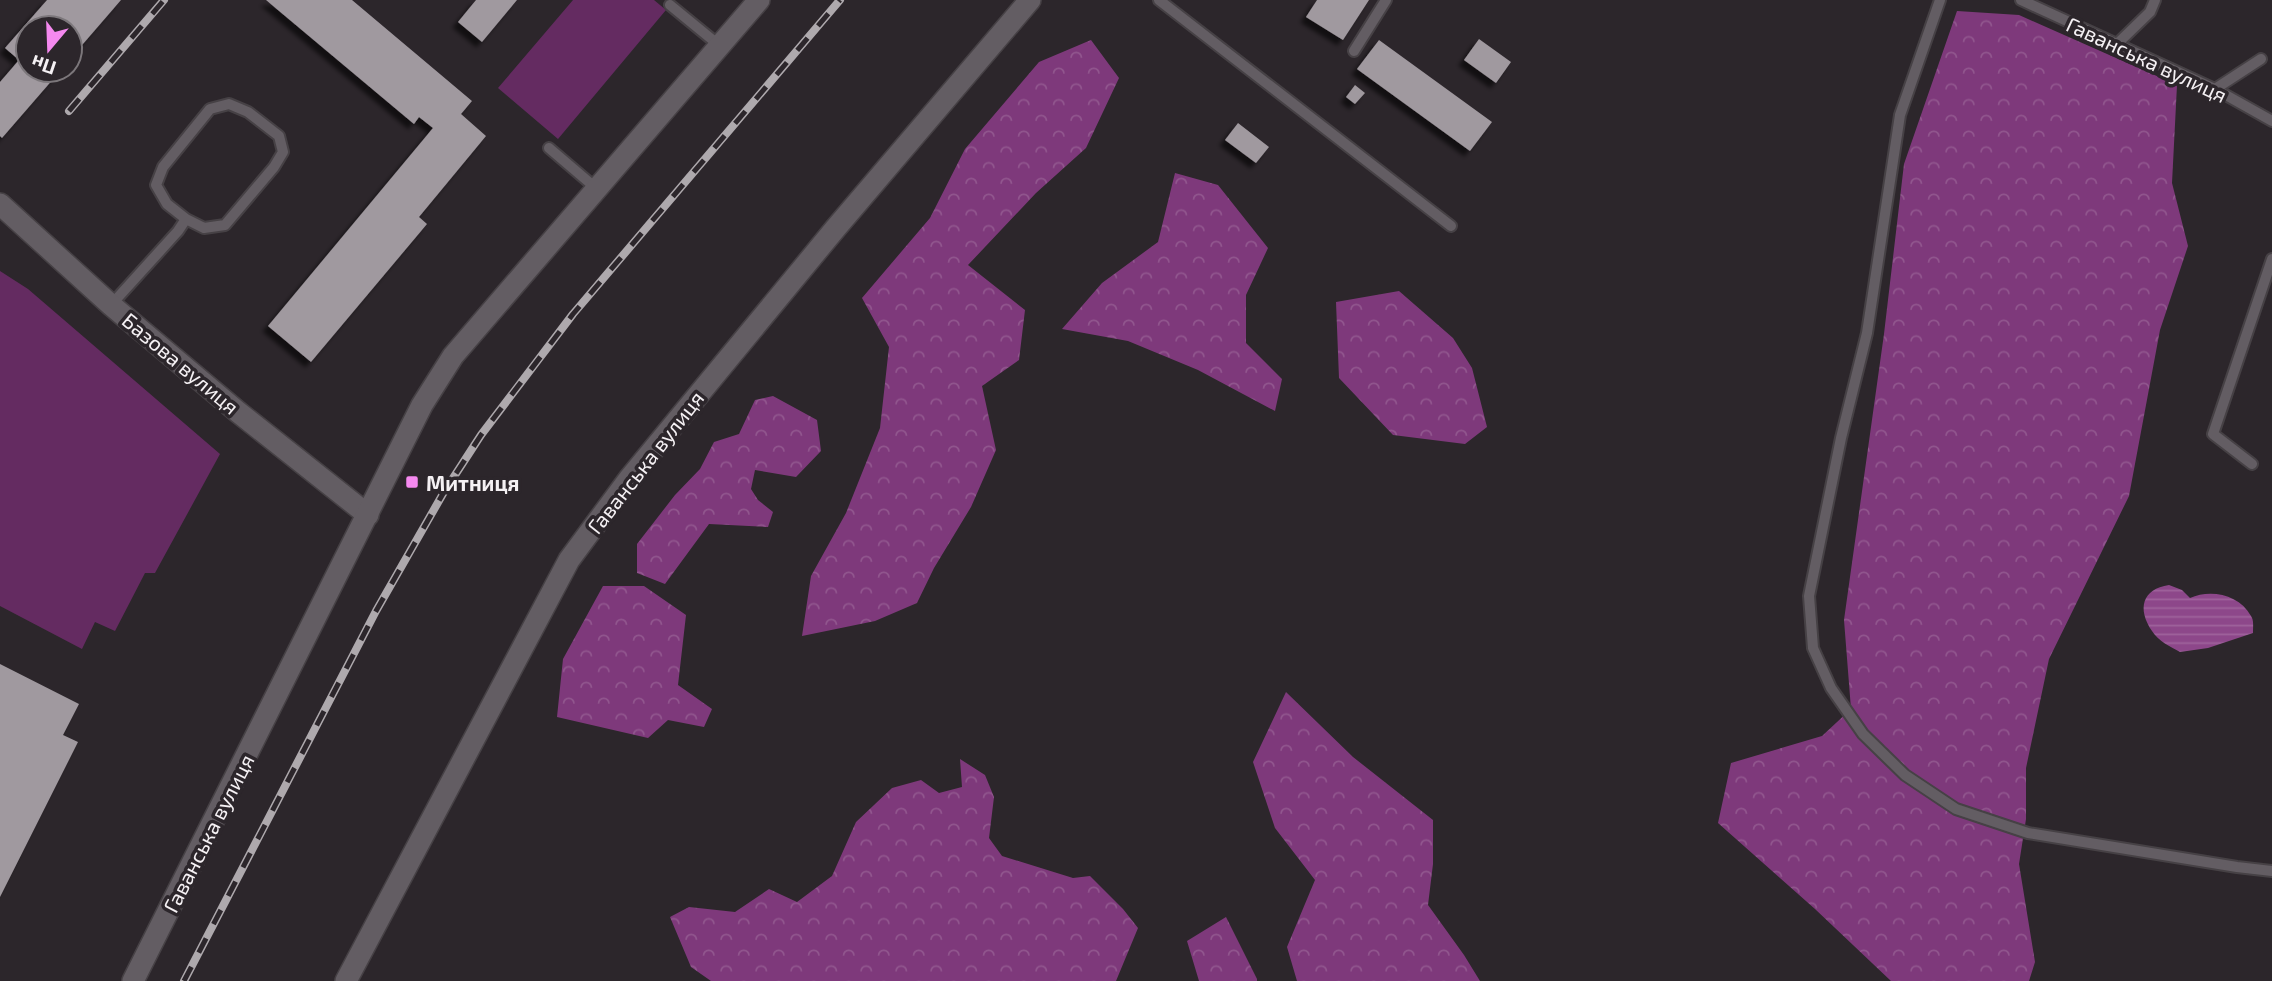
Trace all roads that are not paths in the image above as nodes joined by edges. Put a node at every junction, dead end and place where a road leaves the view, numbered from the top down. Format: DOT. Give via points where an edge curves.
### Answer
graph roads {
  1 [pos="759,0"];
  2 [pos="1030,0"];
  3 [pos="1159,0"];
  4 [pos="1386,0"];
  5 [pos="1940,0"];
  6 [pos="2021,0"];
  7 [pos="2155,0"];
  8 [pos="670,5"];
  9 [pos="2116,45"];
  10 [pos="720,46"];
  11 [pos="1354,51"];
  12 [pos="2261,58"];
  13 [pos="2215,89"];
  14 [pos="2272,121"];
  15 [pos="550,148"];
  16 [pos="597,188"];
  17 [pos="0,204"];
  18 [pos="186,219"];
  19 [pos="1451,226"];
  20 [pos="2272,260"];
  21 [pos="111,305"];
  22 [pos="2252,464"];
  23 [pos="368,515"];
  24 [pos="2272,870"];
  25 [pos="133,981"];
  26 [pos="346,981"];
  1 -- 10 [label="street, Гаванська вулиця"];
  2 -- 26 [label="street, Гаванська вулиця" via="629,479 569,560"];
  3 -- 19 [label="lane"];
  4 -- 11 [label="lane"];
  5 -- 24 [label="lane" via="1900,115 1867,333 1809,596 1813,648 1831,688 1863,734 1905,775 1956,809 2028,833"];
  6 -- 9 [label="lane, Гаванська вулиця"];
  7 -- 9 [label="lane" via="2150,12"];
  8 -- 10 [label="lane"];
  9 -- 13 [label="lane, Гаванська вулиця"];
  10 -- 16 [label="street, Гаванська вулиця"];
  12 -- 13 [label="lane"];
  13 -- 14 [label="lane, Гаванська вулиця"];
  15 -- 16 [label="lane"];
  16 -- 23 [label="street, Гаванська вулиця" via="453,356 422,405"];
  17 -- 21 [label="street, Базова вулиця"];
  18 -- 18 [label="lane" via="167,204 156,185 163,167 210,109 229,104 248,112 279,136 283,152 274,167 225,225 204,228"];
  18 -- 21 [label="lane"];
  20 -- 22 [label="lane" via="2213,434"];
  21 -- 23 [label="street, Базова вулиця"];
  23 -- 25 [label="street, Гаванська вулиця"];
}
